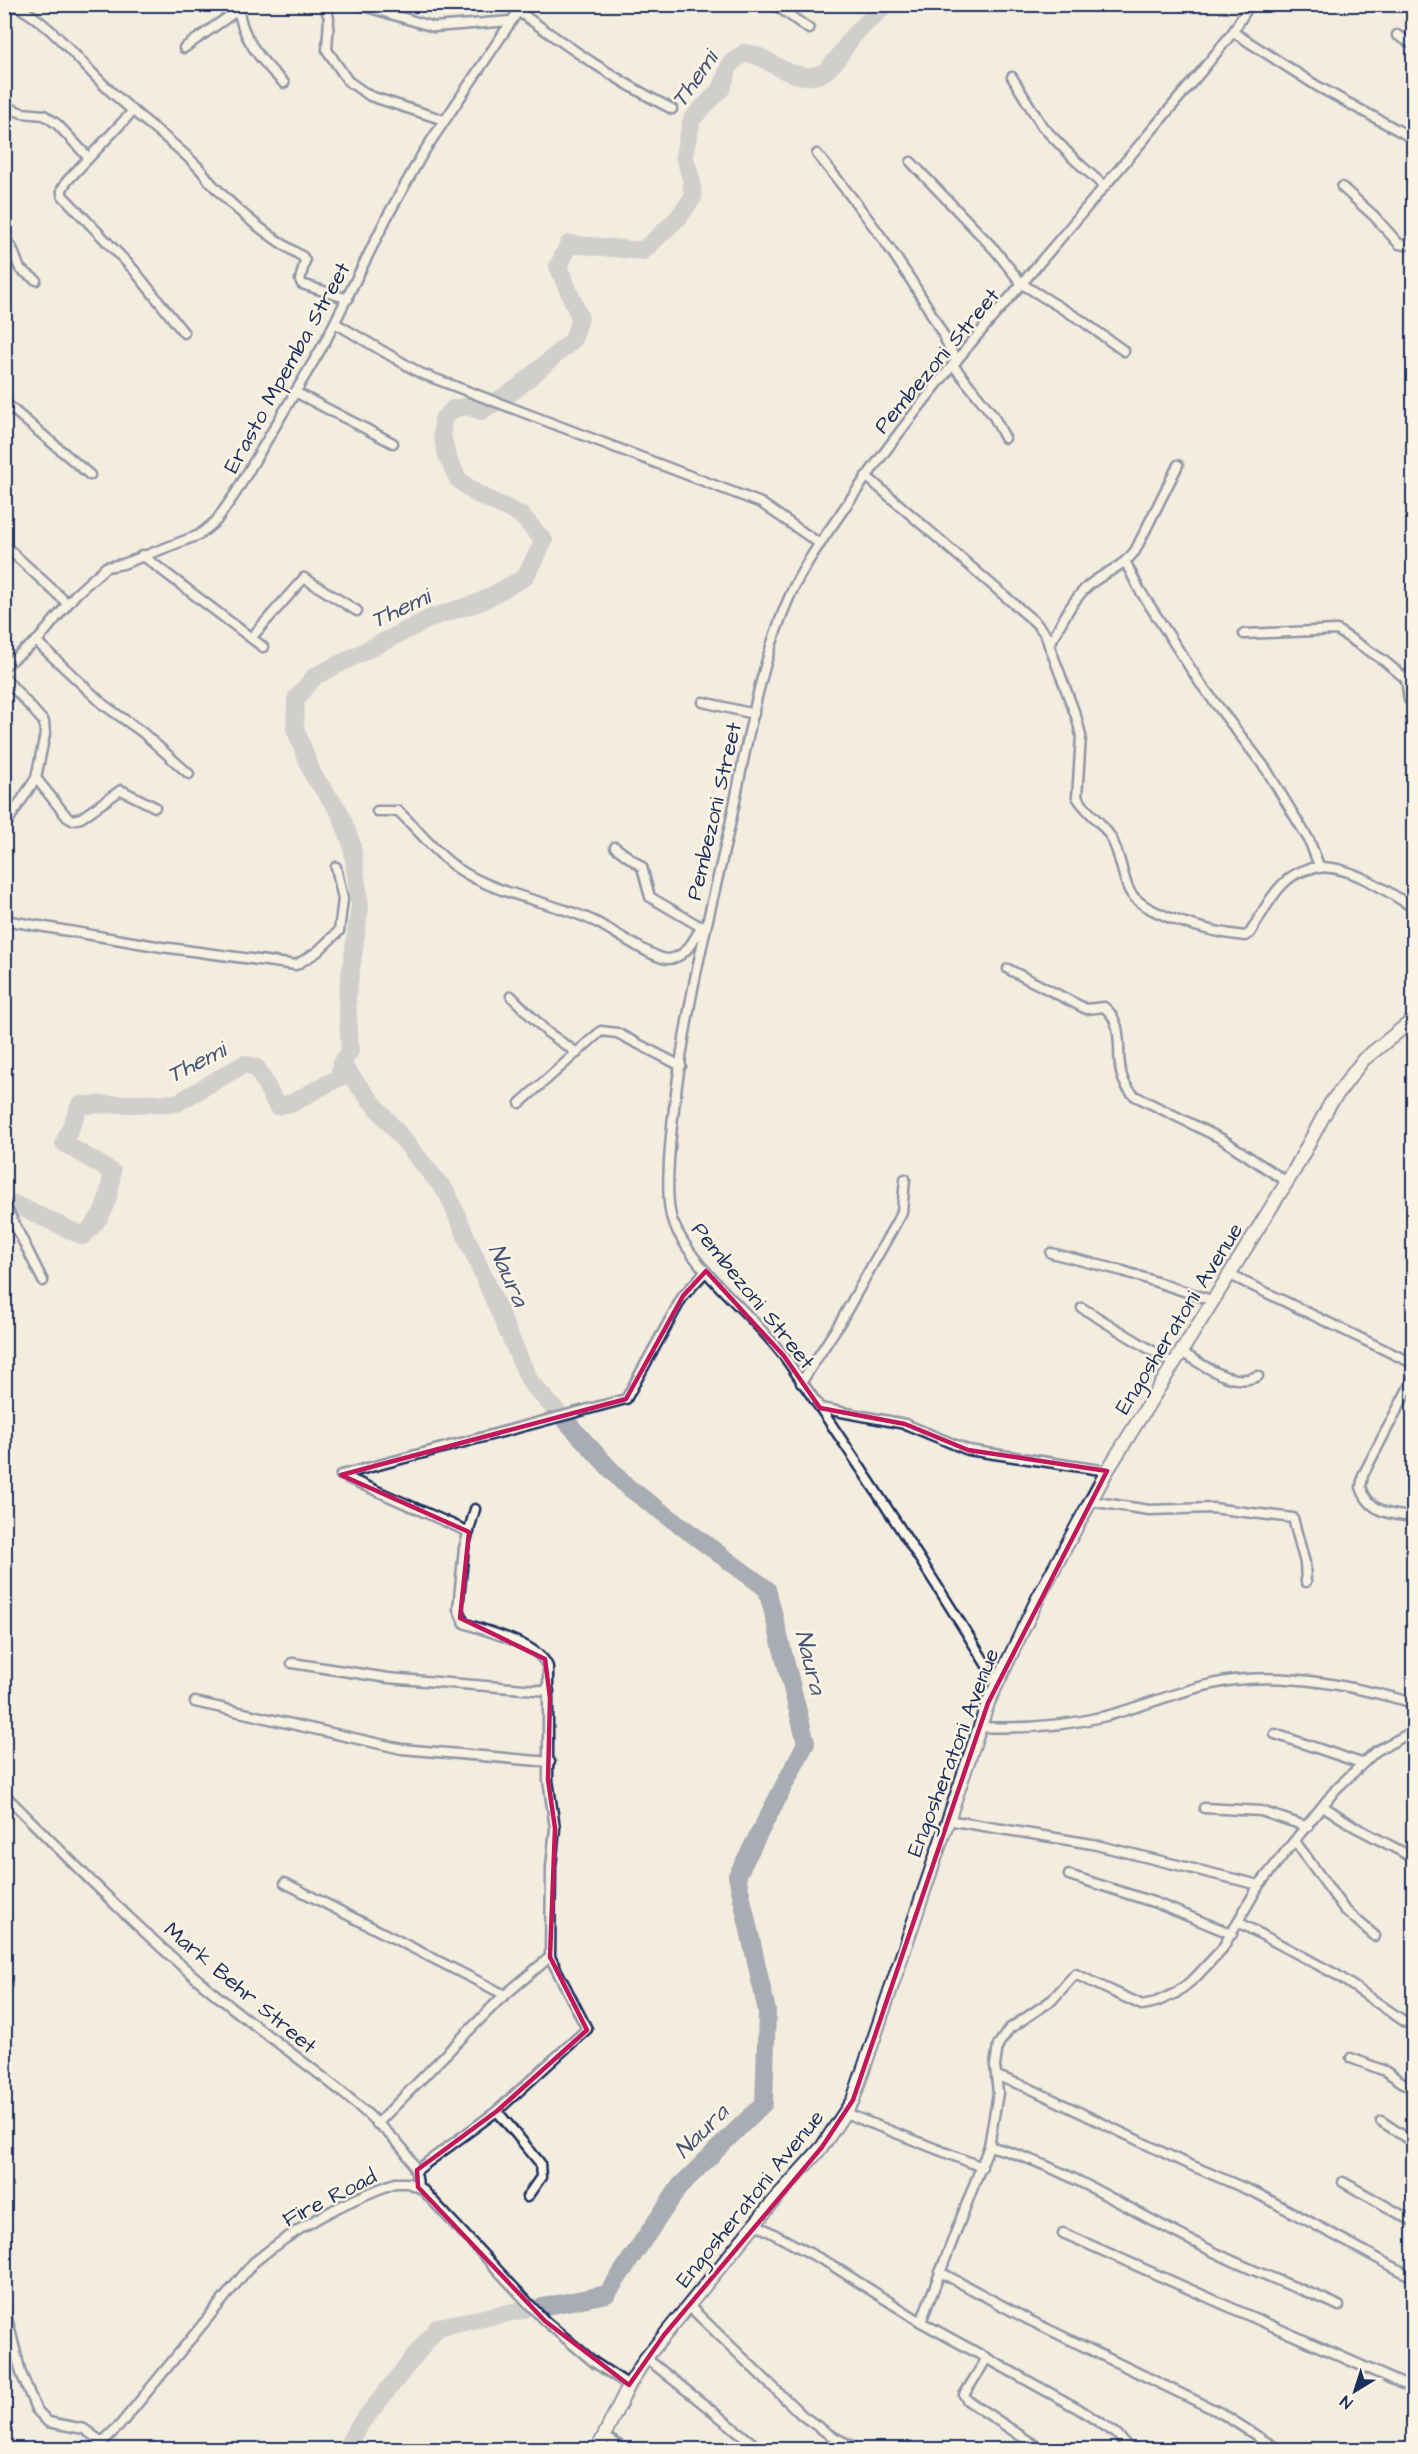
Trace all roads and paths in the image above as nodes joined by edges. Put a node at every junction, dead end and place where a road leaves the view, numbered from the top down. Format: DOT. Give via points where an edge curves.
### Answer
graph roads {
  1 [pos="324,4"];
  2 [pos="357,4"];
  3 [pos="774,4"];
  4 [pos="1250,4"];
  5 [pos="17,5"];
  6 [pos="238,7"];
  7 [pos="520,8"];
  8 [pos="510,21"];
  9 [pos="810,29"];
  10 [pos="1233,32"];
  11 [pos="1397,35"];
  12 [pos="1413,45"];
  13 [pos="184,48"];
  14 [pos="1012,77"];
  15 [pos="284,83"];
  16 [pos="4,106"];
  17 [pos="672,109"];
  18 [pos="132,112"];
  19 [pos="444,120"];
  20 [pos="1413,139"];
  21 [pos="817,154"];
  22 [pos="88,157"];
  23 [pos="911,162"];
  24 [pos="1104,186"];
  25 [pos="1342,187"];
  26 [pos="1413,239"];
  27 [pos="4,240"];
  28 [pos="36,280"];
  29 [pos="1022,284"];
  30 [pos="348,298"];
  31 [pos="335,323"];
  32 [pos="184,333"];
  33 [pos="1124,351"];
  34 [pos="955,363"];
  35 [pos="295,392"];
  36 [pos="4,402"];
  37 [pos="1005,438"];
  38 [pos="393,443"];
  39 [pos="1178,465"];
  40 [pos="90,475"];
  41 [pos="866,476"];
  42 [pos="820,544"];
  43 [pos="4,545"];
  44 [pos="142,555"];
  45 [pos="1126,563"];
  46 [pos="67,603"];
  47 [pos="357,611"];
  48 [pos="1244,634"];
  49 [pos="251,638"];
  50 [pos="36,641"];
  51 [pos="1049,645"];
  52 [pos="263,647"];
  53 [pos="4,666"];
  54 [pos="1413,668"];
  55 [pos="4,677"];
  56 [pos="1406,679"];
  57 [pos="703,702"];
  58 [pos="1413,706"];
  59 [pos="754,714"];
  60 [pos="189,774"];
  61 [pos="36,778"];
  62 [pos="155,807"];
  63 [pos="377,811"];
  64 [pos="4,827"];
  65 [pos="615,847"];
  66 [pos="336,867"];
  67 [pos="1320,868"];
  68 [pos="1413,908"];
  69 [pos="4,920"];
  70 [pos="704,924"];
  71 [pos="1008,969"];
  72 [pos="511,996"];
  73 [pos="1413,1019"];
  74 [pos="577,1053"];
  75 [pos="681,1066"];
  76 [pos="520,1103"];
  77 [pos="904,1179"];
  78 [pos="1287,1182"];
  79 [pos="4,1203"];
  80 [pos="1051,1253"];
  81 [pos="1413,1253"];
  82 [pos="1413,1259"];
  83 [pos="706,1271"];
  84 [pos="1230,1275"];
  85 [pos="43,1281"];
  86 [pos="1214,1301"];
  87 [pos="1082,1308"];
  88 [pos="1181,1352"];
  89 [pos="1174,1364"];
  90 [pos="1413,1364"];
  91 [pos="1258,1376"];
  92 [pos="1413,1377"];
  93 [pos="801,1383"];
  94 [pos="820,1408"];
  95 [pos="1107,1471"];
  96 [pos="1090,1501"];
  97 [pos="475,1509"];
  98 [pos="1413,1517"];
  99 [pos="469,1532"];
  100 [pos="1306,1582"];
  101 [pos="292,1662"];
  102 [pos="997,1682"];
  103 [pos="549,1691"];
  104 [pos="195,1702"];
  105 [pos="1413,1703"];
  106 [pos="980,1727"];
  107 [pos="1413,1731"];
  108 [pos="1275,1734"];
  109 [pos="550,1762"];
  110 [pos="1361,1762"];
  111 [pos="4,1794"];
  112 [pos="1323,1806"];
  113 [pos="1204,1808"];
  114 [pos="947,1820"];
  115 [pos="1308,1827"];
  116 [pos="1295,1841"];
  117 [pos="1413,1858"];
  118 [pos="1069,1875"];
  119 [pos="285,1883"];
  120 [pos="1259,1885"];
  121 [pos="1238,1922"];
  122 [pos="1232,1934"];
  123 [pos="1375,1936"];
  124 [pos="550,1957"];
  125 [pos="505,1995"];
  126 [pos="1413,2028"];
  127 [pos="1351,2058"];
  128 [pos="997,2076"];
  129 [pos="1413,2090"];
  130 [pos="497,2111"];
  131 [pos="845,2113"];
  132 [pos="1381,2121"];
  133 [pos="377,2124"];
  134 [pos="1413,2143"];
  135 [pos="989,2146"];
  136 [pos="982,2167"];
  137 [pos="417,2170"];
  138 [pos="1343,2182"];
  139 [pos="418,2187"];
  140 [pos="527,2197"];
  141 [pos="1413,2222"];
  142 [pos="755,2224"];
  143 [pos="1063,2233"];
  144 [pos="939,2272"];
  145 [pos="1413,2278"];
  146 [pos="688,2305"];
  147 [pos="4,2306"];
  148 [pos="1339,2306"];
  149 [pos="921,2322"];
  150 [pos="646,2358"];
  151 [pos="987,2358"];
  152 [pos="629,2385"];
  153 [pos="1413,2388"];
  154 [pos="604,2436"];
  155 [pos="102,2442"];
  156 [pos="94,2450"];
  157 [pos="597,2450"];
  158 [pos="626,2450"];
  159 [pos="761,2450"];
  160 [pos="860,2450"];
  161 [pos="1042,2450"];
  162 [pos="1130,2450"];
  163 [pos="1279,2450"];
  1 -- 19 [label="street" via="329,18 327,50 348,81 370,96"];
  2 -- 8 [label="street" via="434,27"];
  3 -- 9 [label="street"];
  4 -- 10 [label="street, Pembezoni Street"];
  5 -- 18 [label="street" via="58,39"];
  6 -- 13 [label="street"];
  6 -- 15 [label="street" via="250,42 265,65"];
  7 -- 8 [label="street, Erasto Mpemba Street"];
  7 -- 17 [label="street" via="602,70"];
  8 -- 19 [label="street, Erasto Mpemba Street"];
  10 -- 20 [label="street" via="1317,86"];
  10 -- 24 [label="street, Pembezoni Street"];
  11 -- 12 [label="street"];
  14 -- 24 [label="street" via="1042,126"];
  16 -- 22 [label="street" via="44,115"];
  18 -- 22 [label="street"];
  18 -- 30 [label="street" via="198,166 213,186 267,232 303,257 302,284"];
  19 -- 30 [label="street, Erasto Mpemba Street" via="387,217"];
  21 -- 34 [label="street" via="912,279"];
  22 -- 32 [label="street" via="67,181 62,195 134,270"];
  23 -- 29 [label="street"];
  24 -- 29 [label="street, Pembezoni Street"];
  25 -- 26 [label="street" via="1399,244 1406,245"];
  27 -- 28 [label="street" via="12,248 20,269"];
  29 -- 33 [label="street"];
  29 -- 34 [label="street, Pembezoni Street"];
  30 -- 31 [label="street, Erasto Mpemba Street"];
  31 -- 35 [label="street, Erasto Mpemba Street"];
  31 -- 42 [label="street" via="420,373 761,503"];
  34 -- 37 [label="street"];
  34 -- 41 [label="street, Pembezoni Street"];
  35 -- 38 [label="street"];
  35 -- 44 [label="street, Erasto Mpemba Street" via="235,494 209,529"];
  36 -- 40 [label="street"];
  39 -- 45 [label="street"];
  41 -- 42 [label="street, Pembezoni Street"];
  41 -- 51 [label="street" via="1030,617"];
  42 -- 59 [label="street, Pembezoni Street" via="786,604"];
  43 -- 46 [label="street"];
  44 -- 46 [label="street, Erasto Mpemba Street" via="106,567"];
  44 -- 49 [label="street"];
  45 -- 51 [label="street" via="1089,585 1074,601"];
  45 -- 67 [label="street" via="1200,684 1266,769 1309,840"];
  46 -- 50 [label="street, Erasto Mpemba Street"];
  47 -- 49 [label="street" via="304,578"];
  48 -- 56 [label="street" via="1337,630"];
  49 -- 52 [label="street"];
  50 -- 53 [label="street, Erasto Mpemba Street"];
  50 -- 60 [label="street" via="104,705"];
  51 -- 67 [label="street" via="1081,736 1077,797 1111,837 1134,898 1165,916 1245,936 1275,893 1293,875 1307,867"];
  54 -- 56 [label="street"];
  55 -- 61 [label="street" via="44,722"];
  56 -- 58 [label="street"];
  57 -- 59 [label="street"];
  59 -- 70 [label="street, Pembezoni Street"];
  61 -- 62 [label="street" via="72,820 121,790"];
  61 -- 64 [label="street"];
  63 -- 70 [label="street" via="398,811 438,854 474,879 577,914 652,956 664,959 680,955 691,946"];
  65 -- 70 [label="street" via="642,867 650,897"];
  66 -- 69 [label="street" via="343,899 339,931 318,952 296,965"];
  67 -- 68 [label="street" via="1342,870 1380,886"];
  70 -- 75 [label="street, Pembezoni Street"];
  71 -- 78 [label="street" via="1086,1009 1104,1007 1116,1023 1120,1069 1126,1088 1222,1139"];
  72 -- 74 [label="street" via="547,1032"];
  73 -- 78 [label="street, Engosheratoni Avenue" via="1348,1077"];
  74 -- 75 [label="street" via="593,1036 608,1031"];
  74 -- 76 [label="street"];
  75 -- 83 [label="street, Pembezoni Street" via="667,1193 670,1218"];
  77 -- 93 [label="street" via="902,1212 897,1222"];
  78 -- 84 [label="street, Engosheratoni Avenue"];
  79 -- 85 [label="street"];
  80 -- 86 [label="street" via="1162,1282"];
  81 -- 82 [label="street"];
  83 -- 93 [label="street, Pembezoni Street" via="784,1356"];
  83 -- 99 [label="street" via="683,1296 626,1399 342,1474"];
  84 -- 86 [label="street, Engosheratoni Avenue"];
  84 -- 90 [label="street"];
  86 -- 88 [label="street, Engosheratoni Avenue"];
  87 -- 89 [label="street"];
  88 -- 89 [label="street, Engosheratoni Avenue"];
  88 -- 91 [label="street" via="1232,1379"];
  89 -- 95 [label="street, Engosheratoni Avenue"];
  92 -- 98 [label="street" via="1361,1487 1371,1505 1381,1511"];
  93 -- 94 [label="street, Pembezoni Street"];
  94 -- 95 [label="street" via="905,1424 968,1450"];
  94 -- 102 [label="street, Pembezoni Street"];
  95 -- 96 [label="street, Engosheratoni Avenue"];
  96 -- 100 [label="street" via="1149,1509 1212,1508 1293,1518"];
  96 -- 102 [label="street, Engosheratoni Avenue"];
  97 -- 99 [label="street"];
  99 -- 103 [label="street" via="459,1591 460,1618 539,1653 548,1667"];
  101 -- 103 [label="street" via="388,1678"];
  102 -- 106 [label="street, Engosheratoni Avenue"];
  103 -- 109 [label="street"];
  104 -- 109 [label="street" via="402,1749"];
  105 -- 106 [label="street" via="1338,1686 1255,1679 1200,1688 1078,1722"];
  106 -- 114 [label="street, Engosheratoni Avenue"];
  107 -- 110 [label="street"];
  108 -- 110 [label="street"];
  109 -- 124 [label="street" via="548,1780 555,1828"];
  110 -- 112 [label="street"];
  111 -- 133 [label="street, Mark Behr Street" via="208,1988"];
  112 -- 115 [label="street"];
  112 -- 117 [label="street"];
  113 -- 115 [label="street" via="1253,1809"];
  114 -- 120 [label="street" via="1102,1846"];
  114 -- 131 [label="street, Engosheratoni Avenue" via="867,2062"];
  115 -- 116 [label="street"];
  116 -- 120 [label="street"];
  116 -- 123 [label="street" via="1344,1909"];
  118 -- 122 [label="street" via="1156,1903"];
  119 -- 125 [label="street"];
  120 -- 121 [label="street"];
  121 -- 122 [label="street"];
  121 -- 126 [label="street" via="1337,1976"];
  122 -- 128 [label="street" via="1195,1978 1176,1993 1142,2006 1075,1974 1052,2000 1002,2037 996,2054"];
  124 -- 125 [label="street"];
  124 -- 130 [label="street" via="587,2029"];
  125 -- 133 [label="street"];
  127 -- 129 [label="street" via="1385,2071"];
  128 -- 135 [label="street" via="996,2117"];
  128 -- 145 [label="street" via="1258,2194"];
  130 -- 137 [label="street"];
  130 -- 140 [label="street" via="540,2163 541,2177"];
  131 -- 136 [label="street"];
  131 -- 142 [label="street, Engosheratoni Avenue" via="822,2147"];
  132 -- 134 [label="street"];
  133 -- 137 [label="street, Mark Behr Street"];
  135 -- 136 [label="street"];
  135 -- 148 [label="street" via="1030,2158 1192,2241"];
  136 -- 144 [label="street"];
  137 -- 139 [label="street"];
  138 -- 141 [label="street"];
  139 -- 152 [label="street" via="447,2213 545,2321 595,2363"];
  139 -- 155 [label="street, Fire Road" via="402,2183 381,2188 318,2220 264,2254 232,2286 126,2418"];
  142 -- 146 [label="street, Engosheratoni Avenue"];
  142 -- 149 [label="street" via="830,2264"];
  143 -- 153 [label="street"];
  144 -- 149 [label="street"];
  144 -- 163 [label="street" via="1221,2413"];
  146 -- 150 [label="street, Engosheratoni Avenue"];
  146 -- 160 [label="street" via="803,2416"];
  147 -- 155 [label="street" via="21,2373 36,2409 48,2422 84,2429"];
  149 -- 151 [label="street"];
  150 -- 152 [label="street, Engosheratoni Avenue"];
  150 -- 159 [label="street"];
  151 -- 161 [label="street" via="964,2395"];
  151 -- 162 [label="street" via="1107,2426"];
  152 -- 154 [label="street, Engosheratoni Avenue"];
  154 -- 157 [label="street, Engosheratoni Avenue"];
  154 -- 158 [label="street"];
  155 -- 156 [label="street, Fire Road"];
}
